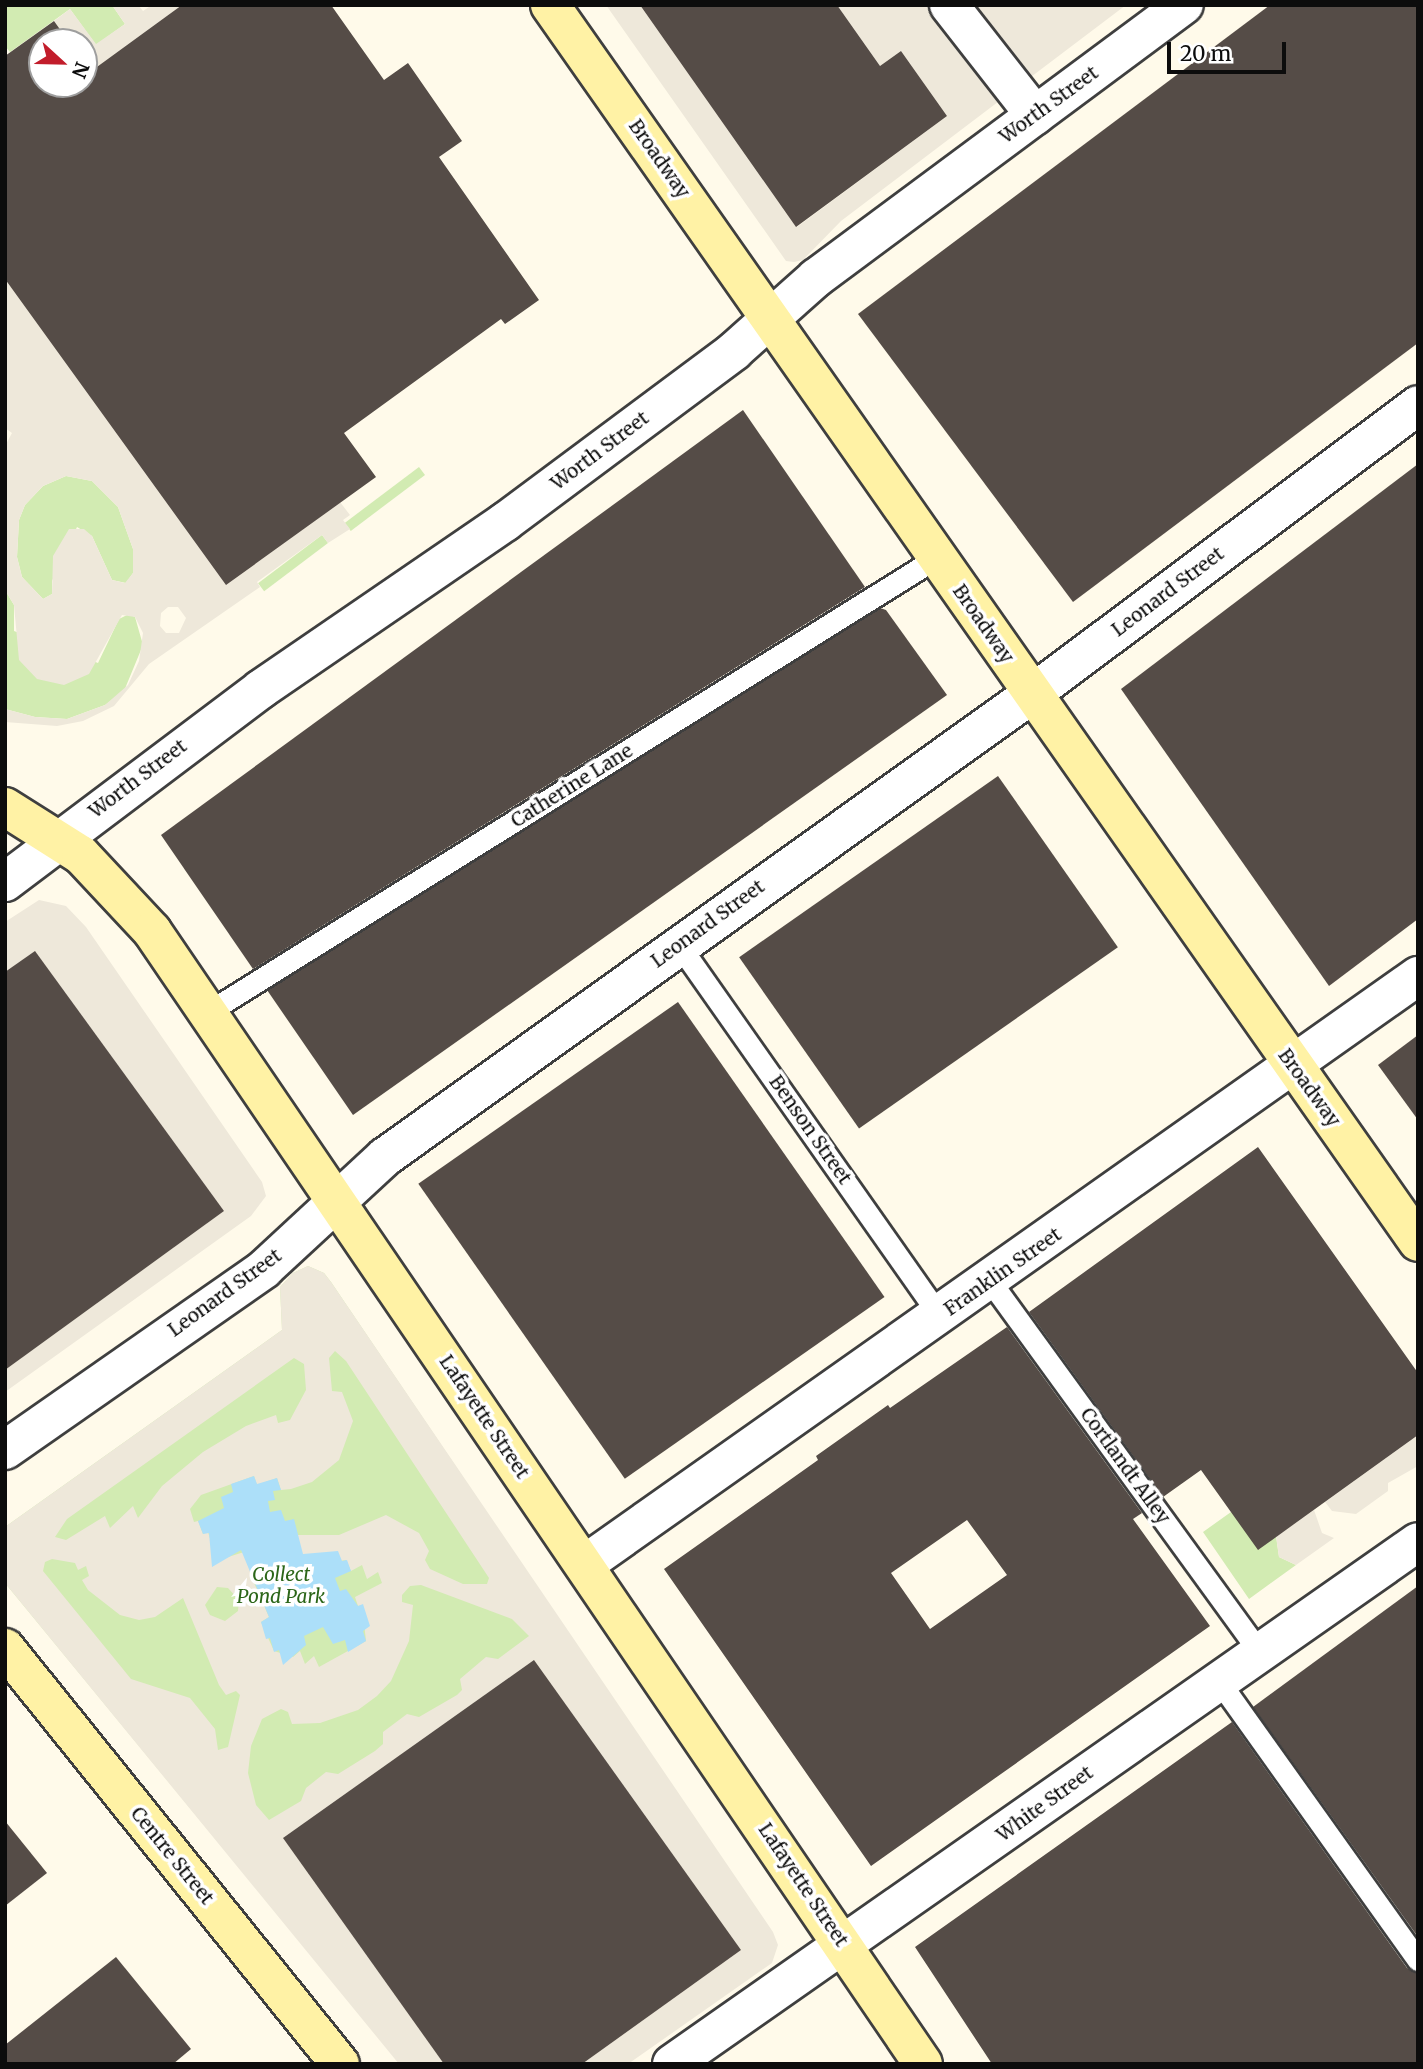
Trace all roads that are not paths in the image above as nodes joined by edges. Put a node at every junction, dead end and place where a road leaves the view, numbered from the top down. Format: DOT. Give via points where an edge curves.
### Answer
graph roads {
  1 [pos="550,5"];
  2 [pos="949,5"];
  3 [pos="1184,5"];
  4 [pos="1035,115"];
  5 [pos="772,317"];
  6 [pos="1418,404"];
  7 [pos="936,558"];
  8 [pos="1032,694"];
  9 [pos="5,807"];
  10 [pos="59,839"];
  11 [pos="5,882"];
  12 [pos="679,945"];
  13 [pos="1418,976"];
  14 [pos="208,1012"];
  15 [pos="1294,1067"];
  16 [pos="337,1201"];
  17 [pos="1418,1242"];
  18 [pos="990,1281"];
  19 [pos="940,1316"];
  20 [pos="5,1450"];
  21 [pos="1418,1542"];
  22 [pos="585,1564"];
  23 [pos="5,1648"];
  24 [pos="1259,1651"];
  25 [pos="1218,1680"];
  26 [pos="845,1946"];
  27 [pos="1418,1960"];
  28 [pos="340,2064"];
  29 [pos="672,2064"];
  30 [pos="923,2064"];
  1 -- 5 [label="main road, Broadway"];
  2 -- 4 [label="street"];
  3 -- 4 [label="street, Worth Street"];
  4 -- 5 [label="street, Worth Street" via="816,278"];
  5 -- 7 [label="main road, Broadway"];
  5 -- 10 [label="street, Worth Street" via="734,351 441,569 261,689"];
  6 -- 8 [label="street, Leonard Street"];
  7 -- 8 [label="main road, Broadway"];
  7 -- 14 [label="lane, Catherine Lane"];
  8 -- 12 [label="street, Leonard Street"];
  8 -- 15 [label="main road, Broadway"];
  9 -- 10 [label="main road, Lafayette Street"];
  10 -- 11 [label="street, Worth Street"];
  10 -- 14 [label="main road, Lafayette Street" via="103,874 140,915"];
  12 -- 16 [label="street, Leonard Street" via="385,1157"];
  12 -- 19 [label="lane, Benson Street"];
  13 -- 15 [label="street, Franklin Street"];
  14 -- 16 [label="main road, Lafayette Street"];
  15 -- 17 [label="main road, Broadway"];
  15 -- 18 [label="street, Franklin Street"];
  16 -- 20 [label="street, Leonard Street" via="264,1269"];
  16 -- 22 [label="main road, Lafayette Street"];
  18 -- 19 [label="street, Franklin Street"];
  18 -- 24 [label="lane, Cortlandt Alley"];
  19 -- 22 [label="street, Franklin Street"];
  21 -- 24 [label="street, White Street"];
  22 -- 26 [label="main road, Lafayette Street"];
  23 -- 28 [label="main road, Centre Street"];
  24 -- 25 [label="street, White Street"];
  25 -- 26 [label="street, White Street"];
  25 -- 27 [label="lane"];
  26 -- 29 [label="street, White Street"];
  26 -- 30 [label="main road, Lafayette Street"];
}
